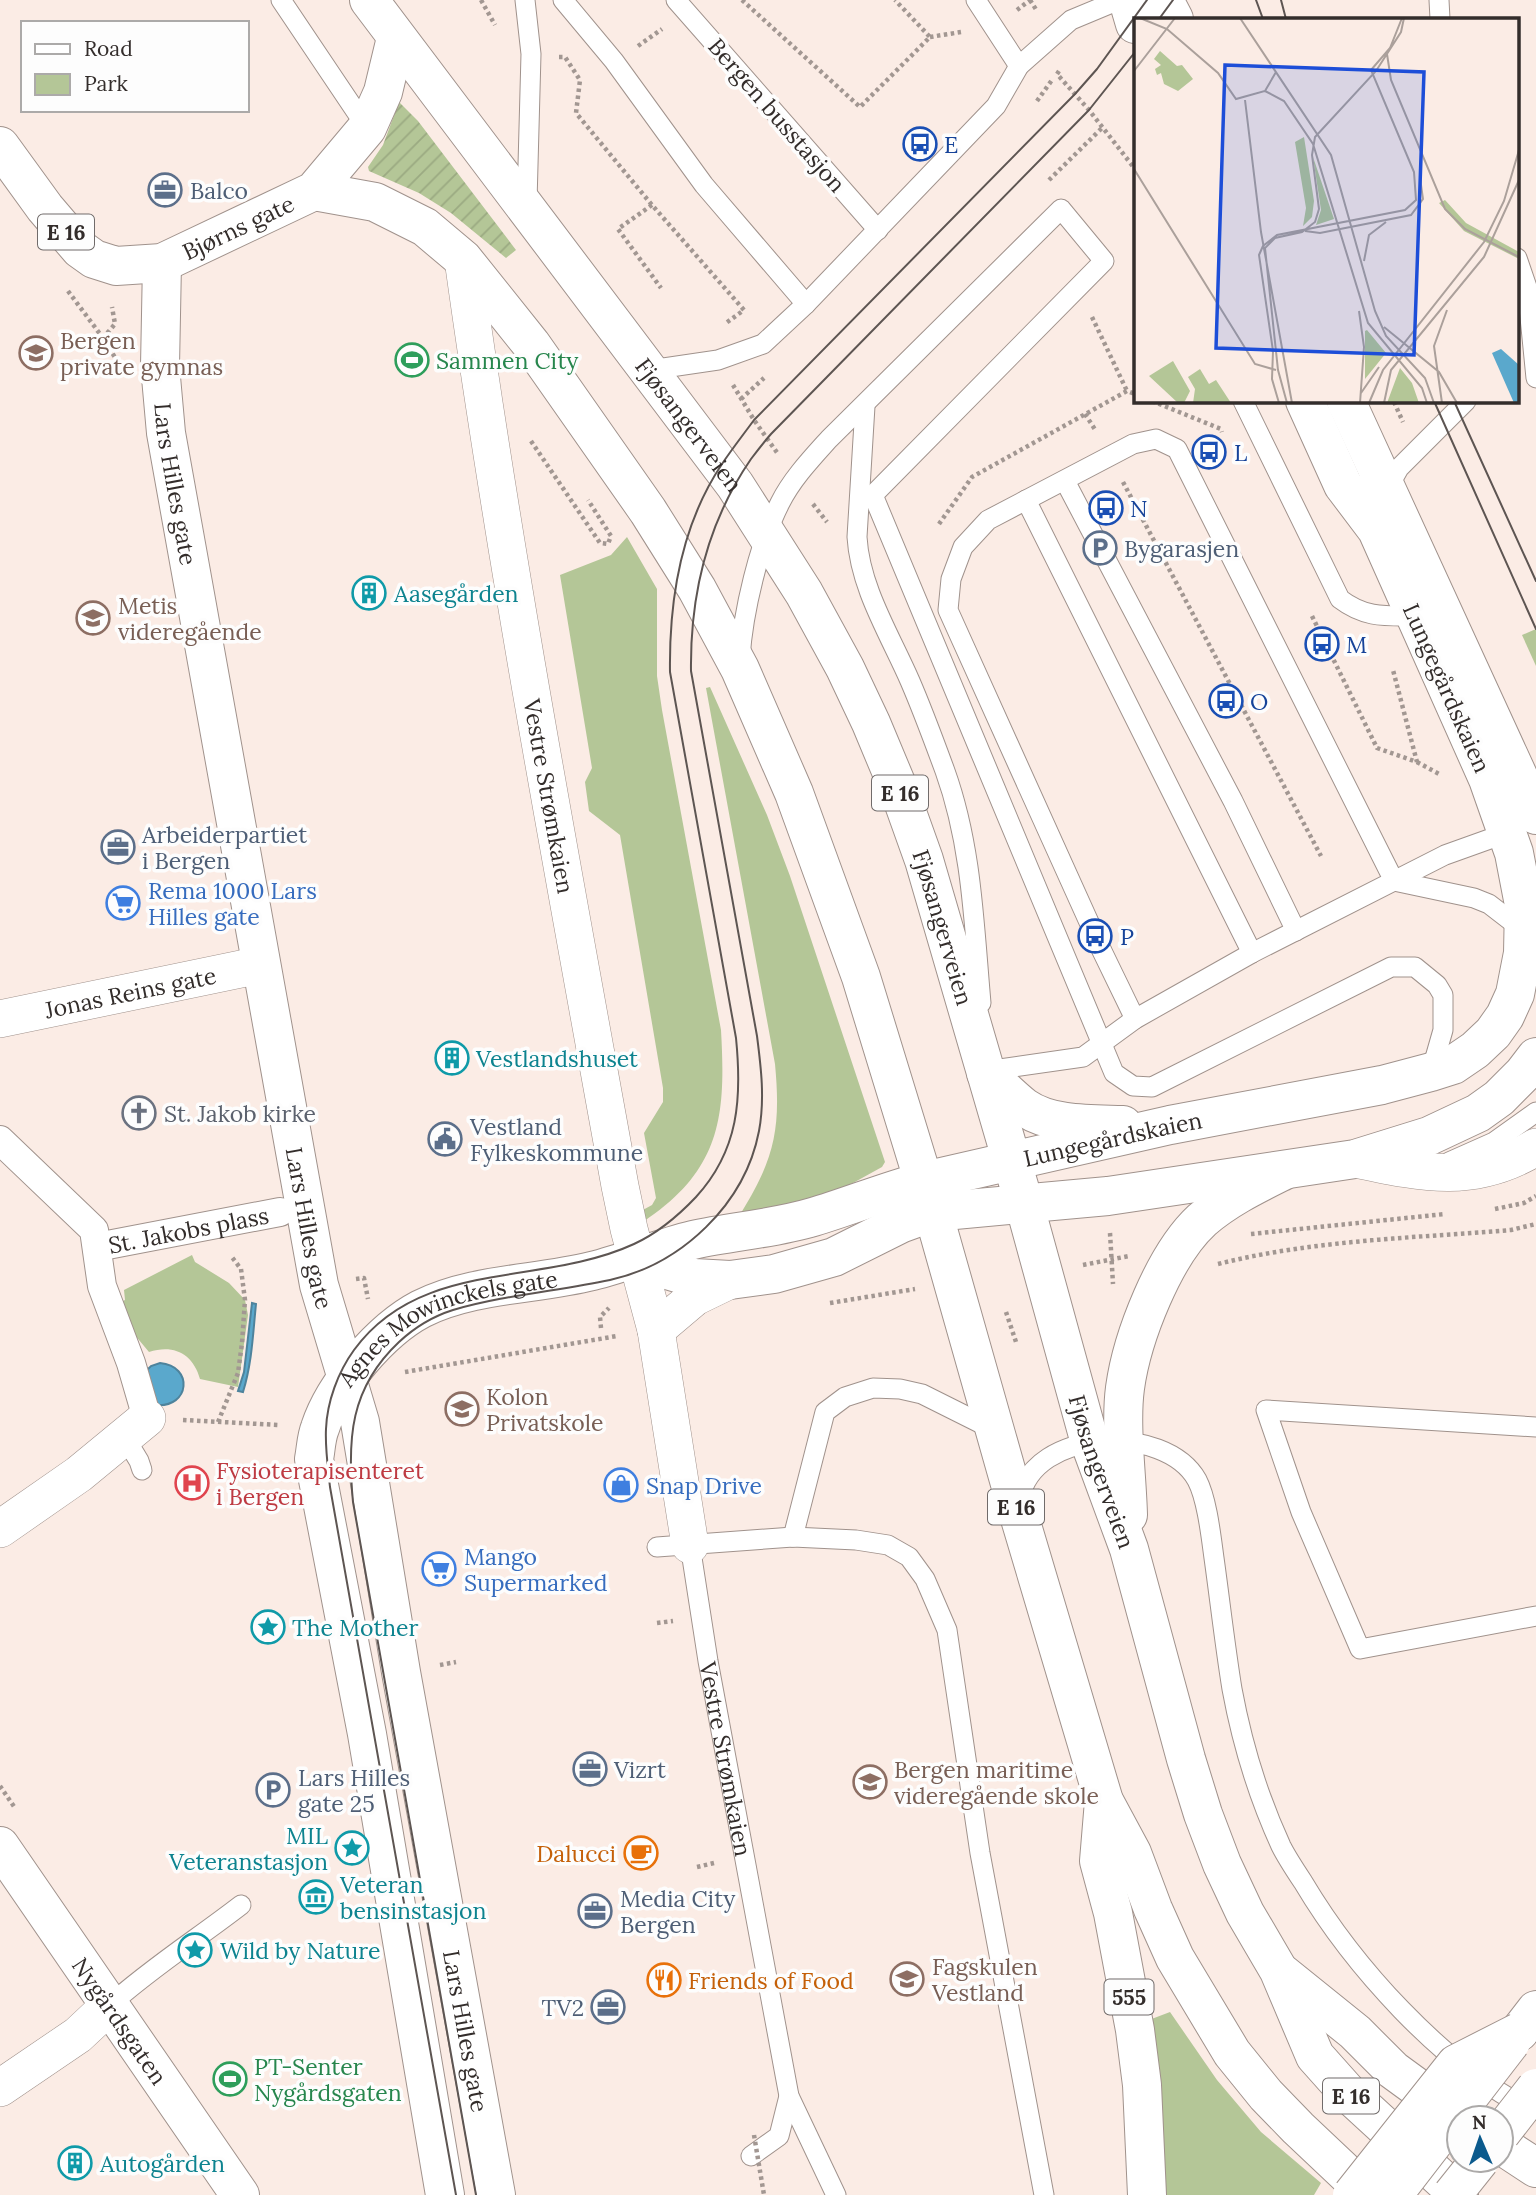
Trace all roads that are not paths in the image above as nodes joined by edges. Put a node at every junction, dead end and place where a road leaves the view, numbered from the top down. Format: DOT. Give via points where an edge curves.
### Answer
graph roads {
  1 [pos="369,0"];
  2 [pos="525,0"];
  3 [pos="563,0"];
  4 [pos="676,0"];
  5 [pos="976,0"];
  6 [pos="1119,0"];
  7 [pos="1128,0"];
  8 [pos="1164,0"];
  9 [pos="1439,0"];
  10 [pos="284,3"];
  11 [pos="1173,18"];
  12 [pos="1440,18"];
  13 [pos="1134,21"];
  14 [pos="396,38"];
  15 [pos="1019,66"];
  16 [pos="368,128"];
  17 [pos="0,146"];
  18 [pos="314,191"];
  19 [pos="527,207"];
  20 [pos="878,230"];
  21 [pos="463,259"];
  22 [pos="1518,261"];
  23 [pos="162,263"];
  24 [pos="806,304"];
  25 [pos="1528,369"];
  26 [pos="650,370"];
  27 [pos="1243,402"];
  28 [pos="1305,402"];
  29 [pos="1346,402"];
  30 [pos="1465,402"];
  31 [pos="865,406"];
  32 [pos="1065,481"];
  33 [pos="1386,489"];
  34 [pos="1026,500"];
  35 [pos="1377,530"];
  36 [pos="767,533"];
  37 [pos="1415,616"];
  38 [pos="740,669"];
  39 [pos="1526,825"];
  40 [pos="1394,881"];
  41 [pos="1296,931"];
  42 [pos="1524,931"];
  43 [pos="1252,953"];
  44 [pos="260,965"];
  45 [pos="1525,996"];
  46 [pos="0,1018"];
  47 [pos="1135,1019"];
  48 [pos="1536,1057"];
  49 [pos="1431,1072"];
  50 [pos="986,1073"];
  51 [pos="1536,1112"];
  52 [pos="1170,1125"];
  53 [pos="0,1140"];
  54 [pos="1536,1147"];
  55 [pos="1355,1159"];
  56 [pos="1012,1163"];
  57 [pos="1421,1170"];
  58 [pos="1283,1171"];
  59 [pos="928,1197"];
  60 [pos="1024,1203"];
  61 [pos="280,1212"];
  62 [pos="97,1247"];
  63 [pos="636,1258"];
  64 [pos="730,1280"];
  65 [pos="656,1330"];
  66 [pos="348,1377"];
  67 [pos="135,1427"];
  68 [pos="1536,1427"];
  69 [pos="994,1430"];
  70 [pos="1108,1443"];
  71 [pos="302,1446"];
  72 [pos="142,1470"];
  73 [pos="1017,1512"];
  74 [pos="0,1529"];
  75 [pos="793,1537"];
  76 [pos="674,1546"];
  77 [pos="1536,1616"];
  78 [pos="1104,1801"];
  79 [pos="0,1846"];
  80 [pos="241,1905"];
  81 [pos="1279,1971"];
  82 [pos="110,2005"];
  83 [pos="1527,2021"];
  84 [pos="0,2088"];
  85 [pos="1536,2088"];
  86 [pos="789,2096"];
  87 [pos="1445,2108"];
  88 [pos="1536,2112"];
  89 [pos="1515,2115"];
  90 [pos="1515,2154"];
  91 [pos="751,2156"];
  92 [pos="1536,2168"];
  93 [pos="1469,2174"];
  94 [pos="240,2195"];
  95 [pos="445,2195"];
  96 [pos="496,2195"];
  97 [pos="836,2195"];
  98 [pos="1044,2195"];
  99 [pos="1147,2195"];
  100 [pos="1352,2195"];
  101 [pos="1369,2195"];
  102 [pos="1393,2195"];
  103 [pos="1452,2195"];
  104 [pos="1459,2195"];
  1 -- 14 [label="main road, Fjøsangerveien / E 16"];
  2 -- 19 [label="lane" via="531,54"];
  3 -- 24 [label="lane" via="614,61 704,185"];
  4 -- 20 [label="lane, Bergen busstasjon"];
  5 -- 15 [label="lane"];
  6 -- 15 [label="lane" via="1071,20"];
  7 -- 13 [label="main road"];
  8 -- 11 [label="main road"];
  9 -- 12 [label="lane"];
  10 -- 16 [label="lane"];
  14 -- 16 [label="main road, E 16" via="383,92"];
  14 -- 19 [label="main road, Fjøsangerveien / E 16"];
  15 -- 20 [label="lane" via="996,106"];
  16 -- 18 [label="main road, E 16"];
  17 -- 23 [label="main road, E 16" via="80,249 116,266"];
  18 -- 21 [label="main road, E 16" via="375,202 425,227"];
  18 -- 23 [label="main road, Bjørns gate / E 16"];
  19 -- 26 [label="main road, Fjøsangerveien / E 16"];
  20 -- 24 [label="lane"];
  21 -- 38 [label="main road, E 16" via="612,456 681,562"];
  21 -- 63 [label="street, Vestre Strømkaien" via="551,803"];
  22 -- 25 [label="lane" via="1527,288"];
  23 -- 44 [label="main road, Lars Hilles gate" via="160,366 166,433"];
  24 -- 26 [label="lane" via="763,344 718,360"];
  26 -- 36 [label="main road, Fjøsangerveien / E 16"];
  27 -- 37 [label="lane" via="1340,599 1356,611"];
  28 -- 35 [label="main road, Lungegårdskaien" via="1343,485"];
  29 -- 33 [label="main road, Lungegårdskaien"];
  30 -- 33 [label="lane" via="1399,468"];
  31 -- 36 [label="lane" via="795,478"];
  31 -- 49 [label="lane" via="1061,209 1104,261 873,495 1114,1073 1133,1086 1152,1087 1391,967 1415,967 1443,995 1443,1030"];
  31 -- 50 [label="lane" via="858,556 922,710 959,819 968,858"];
  32 -- 34 [label="lane"];
  32 -- 40 [label="lane" via="1133,444 1156,439 1177,449"];
  32 -- 41 [label="lane"];
  33 -- 35 [label="lane"];
  33 -- 39 [label="main road, Lungegårdskaien"];
  34 -- 43 [label="lane"];
  34 -- 47 [label="lane" via="988,520 963,547 951,579 947,610"];
  35 -- 37 [label="main road, Lungegårdskaien"];
  36 -- 38 [label="lane" via="748,601"];
  36 -- 50 [label="main road, Fjøsangerveien / E 16" via="845,668 895,779 924,860"];
  37 -- 39 [label="main road, Lungegårdskaien" via="1488,779"];
  38 -- 59 [label="main road, E 16" via="826,878"];
  39 -- 40 [label="lane" via="1445,855"];
  39 -- 42 [label="main road, Lungegårdskaien"];
  40 -- 41 [label="lane"];
  40 -- 42 [label="lane" via="1482,901"];
  41 -- 43 [label="lane"];
  42 -- 45 [label="main road, Lungegårdskaien"];
  43 -- 47 [label="lane"];
  44 -- 46 [label="street, Jonas Reins gate"];
  44 -- 66 [label="main road, Lars Hilles gate" via="319,1285"];
  45 -- 49 [label="main road, Lungegårdskaien" via="1475,1050 1453,1065"];
  47 -- 50 [label="lane" via="1083,1056"];
  48 -- 55 [label="main road, Lungegårdskaien" via="1499,1098 1478,1113 1429,1136"];
  49 -- 52 [label="main road, Lungegårdskaien"];
  50 -- 52 [label="main road" via="1026,1108 1050,1119 1096,1125"];
  50 -- 56 [label="main road, Fjøsangerveien / E 16"];
  51 -- 57 [label="lane" via="1494,1142"];
  52 -- 56 [label="main road, Lungegårdskaien"];
  53 -- 62 [label="street, St. Jakobs plass" via="94,1230"];
  54 -- 57 [label="street, Lungegårdskaien" via="1502,1166 1477,1172"];
  55 -- 57 [label="street, Lungegårdskaien"];
  55 -- 58 [label="main road, Lungegårdskaien"];
  56 -- 59 [label="main road, Lungegårdskaien"];
  56 -- 60 [label="main road, Fjøsangerveien / E 16"];
  58 -- 60 [label="main road, Lungegårdskaien"];
  58 -- 70 [label="main road, E 16" via="1231,1198 1200,1222 1181,1246 1144,1314"];
  59 -- 60 [label="main road, Lungegårdskaien"];
  59 -- 63 [label="main road, Agnes Mowinckels gate" via="890,1190 813,1217 693,1240"];
  59 -- 64 [label="main road" via="901,1224 835,1257 774,1274"];
  59 -- 69 [label="main road, E 16"];
  60 -- 70 [label="main road, Fjøsangerveien / E 16"];
  61 -- 62 [label="street, St. Jakobs plass"];
  62 -- 67 [label="street, St. Jakobs plass" via="102,1286 131,1363"];
  63 -- 64 [label="main road" via="694,1278"];
  63 -- 65 [label="street, Vestre Strømkaien"];
  63 -- 66 [label="main road, Agnes Mowinckels gate" via="590,1272 476,1291 420,1310 380,1341"];
  64 -- 65 [label="street" via="695,1297"];
  65 -- 76 [label="street, Vestre Strømkaien"];
  66 -- 71 [label="main road, Agnes Mowinckels gate" via="319,1430"];
  66 -- 96 [label="main road, Lars Hilles gate" via="360,1422"];
  67 -- 72 [label="lane"];
  67 -- 74 [label="street" via="79,1474"];
  68 -- 77 [label="lane" via="1266,1410 1301,1512 1360,1649"];
  69 -- 73 [label="main road, E 16"];
  69 -- 75 [label="lane" via="922,1394 900,1389 873,1388 845,1397 825,1412"];
  70 -- 73 [label="lane" via="1056,1452 1035,1466 1022,1485"];
  70 -- 81 [label="main road, Fjøsangerveien / E 16" via="1129,1549 1203,1814 1245,1913"];
  70 -- 88 [label="lane" via="1153,1447 1178,1458 1197,1481 1210,1525 1242,1739 1282,1848 1319,1910 1387,1996 1438,2045 1505,2096"];
  71 -- 95 [label="main road, Lars Hilles gate" via="367,1734"];
  73 -- 78 [label="main road, E 16"];
  75 -- 76 [label="lane"];
  75 -- 98 [label="lane" via="888,1545 909,1557 925,1579 947,1630 980,1853"];
  76 -- 86 [label="lane, Vestre Strømkaien" via="711,1674"];
  78 -- 99 [label="main road, 555" via="1100,1861 1135,2030"];
  78 -- 101 [label="main road, E 16" via="1132,1853 1175,1958 1232,2053 1266,2095"];
  79 -- 82 [label="main road, Nygårdsgaten"];
  80 -- 82 [label="lane" via="142,1976"];
  81 -- 87 [label="main road, E 16"];
  81 -- 104 [label="main road, E 16" via="1315,2056 1348,2093"];
  82 -- 84 [label="street" via="78,2035"];
  82 -- 94 [label="main road, Nygårdsgaten"];
  83 -- 100 [label="main road, bridge" via="1457,2064"];
  83 -- 102 [label="main road, bridge"];
  85 -- 89 [label="main road, bridge"];
  86 -- 91 [label="lane" via="779,2136"];
  86 -- 97 [label="lane"];
  90 -- 92 [label="main road"];
  93 -- 103 [label="main road, bridge"];
}
